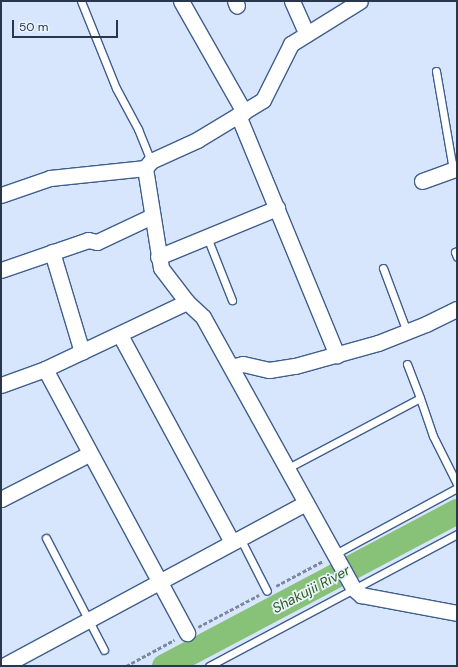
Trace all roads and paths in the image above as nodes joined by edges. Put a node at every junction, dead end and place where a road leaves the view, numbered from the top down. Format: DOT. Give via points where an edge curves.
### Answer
graph roads {
  1 [pos="81,1"];
  2 [pos="181,1"];
  3 [pos="292,1"];
  4 [pos="360,1"];
  5 [pos="307,34"];
  6 [pos="436,71"];
  7 [pos="241,114"];
  8 [pos="148,165"];
  9 [pos="455,168"];
  10 [pos="422,182"];
  11 [pos="1,195"];
  12 [pos="276,208"];
  13 [pos="152,216"];
  14 [pos="207,238"];
  15 [pos="457,251"];
  16 [pos="52,252"];
  17 [pos="158,257"];
  18 [pos="457,257"];
  19 [pos="383,268"];
  20 [pos="1,270"];
  21 [pos="232,300"];
  22 [pos="187,302"];
  23 [pos="457,310"];
  24 [pos="407,332"];
  25 [pos="120,335"];
  26 [pos="82,352"];
  27 [pos="337,355"];
  28 [pos="407,364"];
  29 [pos="231,367"];
  30 [pos="45,369"];
  31 [pos="1,385"];
  32 [pos="420,398"];
  33 [pos="89,454"];
  34 [pos="288,468"];
  35 [pos="457,484"];
  36 [pos="457,488"];
  37 [pos="1,499"];
  38 [pos="306,503"];
  39 [pos="457,534"];
  40 [pos="46,538"];
  41 [pos="236,540"];
  42 [pos="334,554"];
  43 [pos="160,582"];
  44 [pos="354,588"];
  45 [pos="267,590"];
  46 [pos="457,613"];
  47 [pos="88,620"];
  48 [pos="187,633"];
  49 [pos="104,650"];
  50 [pos="3,666"];
  51 [pos="126,666"];
  52 [pos="209,666"];
  1 -- 8 [label="lane" via="116,88 138,129"];
  2 -- 7 [label="street"];
  3 -- 5 [label="street"];
  4 -- 5 [label="street"];
  5 -- 7 [label="street" via="291,44 263,100"];
  6 -- 9 [label="lane"];
  7 -- 8 [label="street"];
  7 -- 12 [label="street"];
  8 -- 11 [label="street" via="50,178"];
  8 -- 13 [label="street"];
  9 -- 10 [label="street"];
  12 -- 14 [label="street"];
  12 -- 27 [label="street"];
  13 -- 16 [label="street" via="96,242 88,240"];
  13 -- 17 [label="street"];
  14 -- 17 [label="street"];
  14 -- 21 [label="lane"];
  15 -- 18 [label="lane"];
  16 -- 20 [label="street"];
  16 -- 26 [label="street"];
  17 -- 22 [label="street" via="161,268"];
  19 -- 24 [label="lane"];
  22 -- 25 [label="street"];
  22 -- 29 [label="street" via="203,317"];
  23 -- 24 [label="street"];
  24 -- 27 [label="street"];
  25 -- 26 [label="street"];
  25 -- 41 [label="street"];
  26 -- 30 [label="street"];
  27 -- 29 [label="street" via="268,370 244,364"];
  28 -- 32 [label="lane"];
  29 -- 34 [label="street"];
  30 -- 31 [label="street"];
  30 -- 33 [label="street"];
  32 -- 34 [label="lane"];
  32 -- 35 [label="lane" via="433,436"];
  33 -- 37 [label="street"];
  33 -- 43 [label="street"];
  34 -- 38 [label="street"];
  36 -- 42 [label="lane"];
  38 -- 41 [label="street"];
  38 -- 42 [label="street"];
  39 -- 44 [label="lane"];
  40 -- 47 [label="lane"];
  41 -- 43 [label="street"];
  41 -- 45 [label="lane"];
  42 -- 44 [label="street"];
  42 -- 45 [label="path"];
  43 -- 47 [label="street"];
  43 -- 48 [label="street"];
  44 -- 46 [label="street" via="361,595"];
  44 -- 52 [label="lane"];
  45 -- 48 [label="path"];
  47 -- 49 [label="lane"];
  47 -- 50 [label="street"];
  48 -- 51 [label="path"];
}
